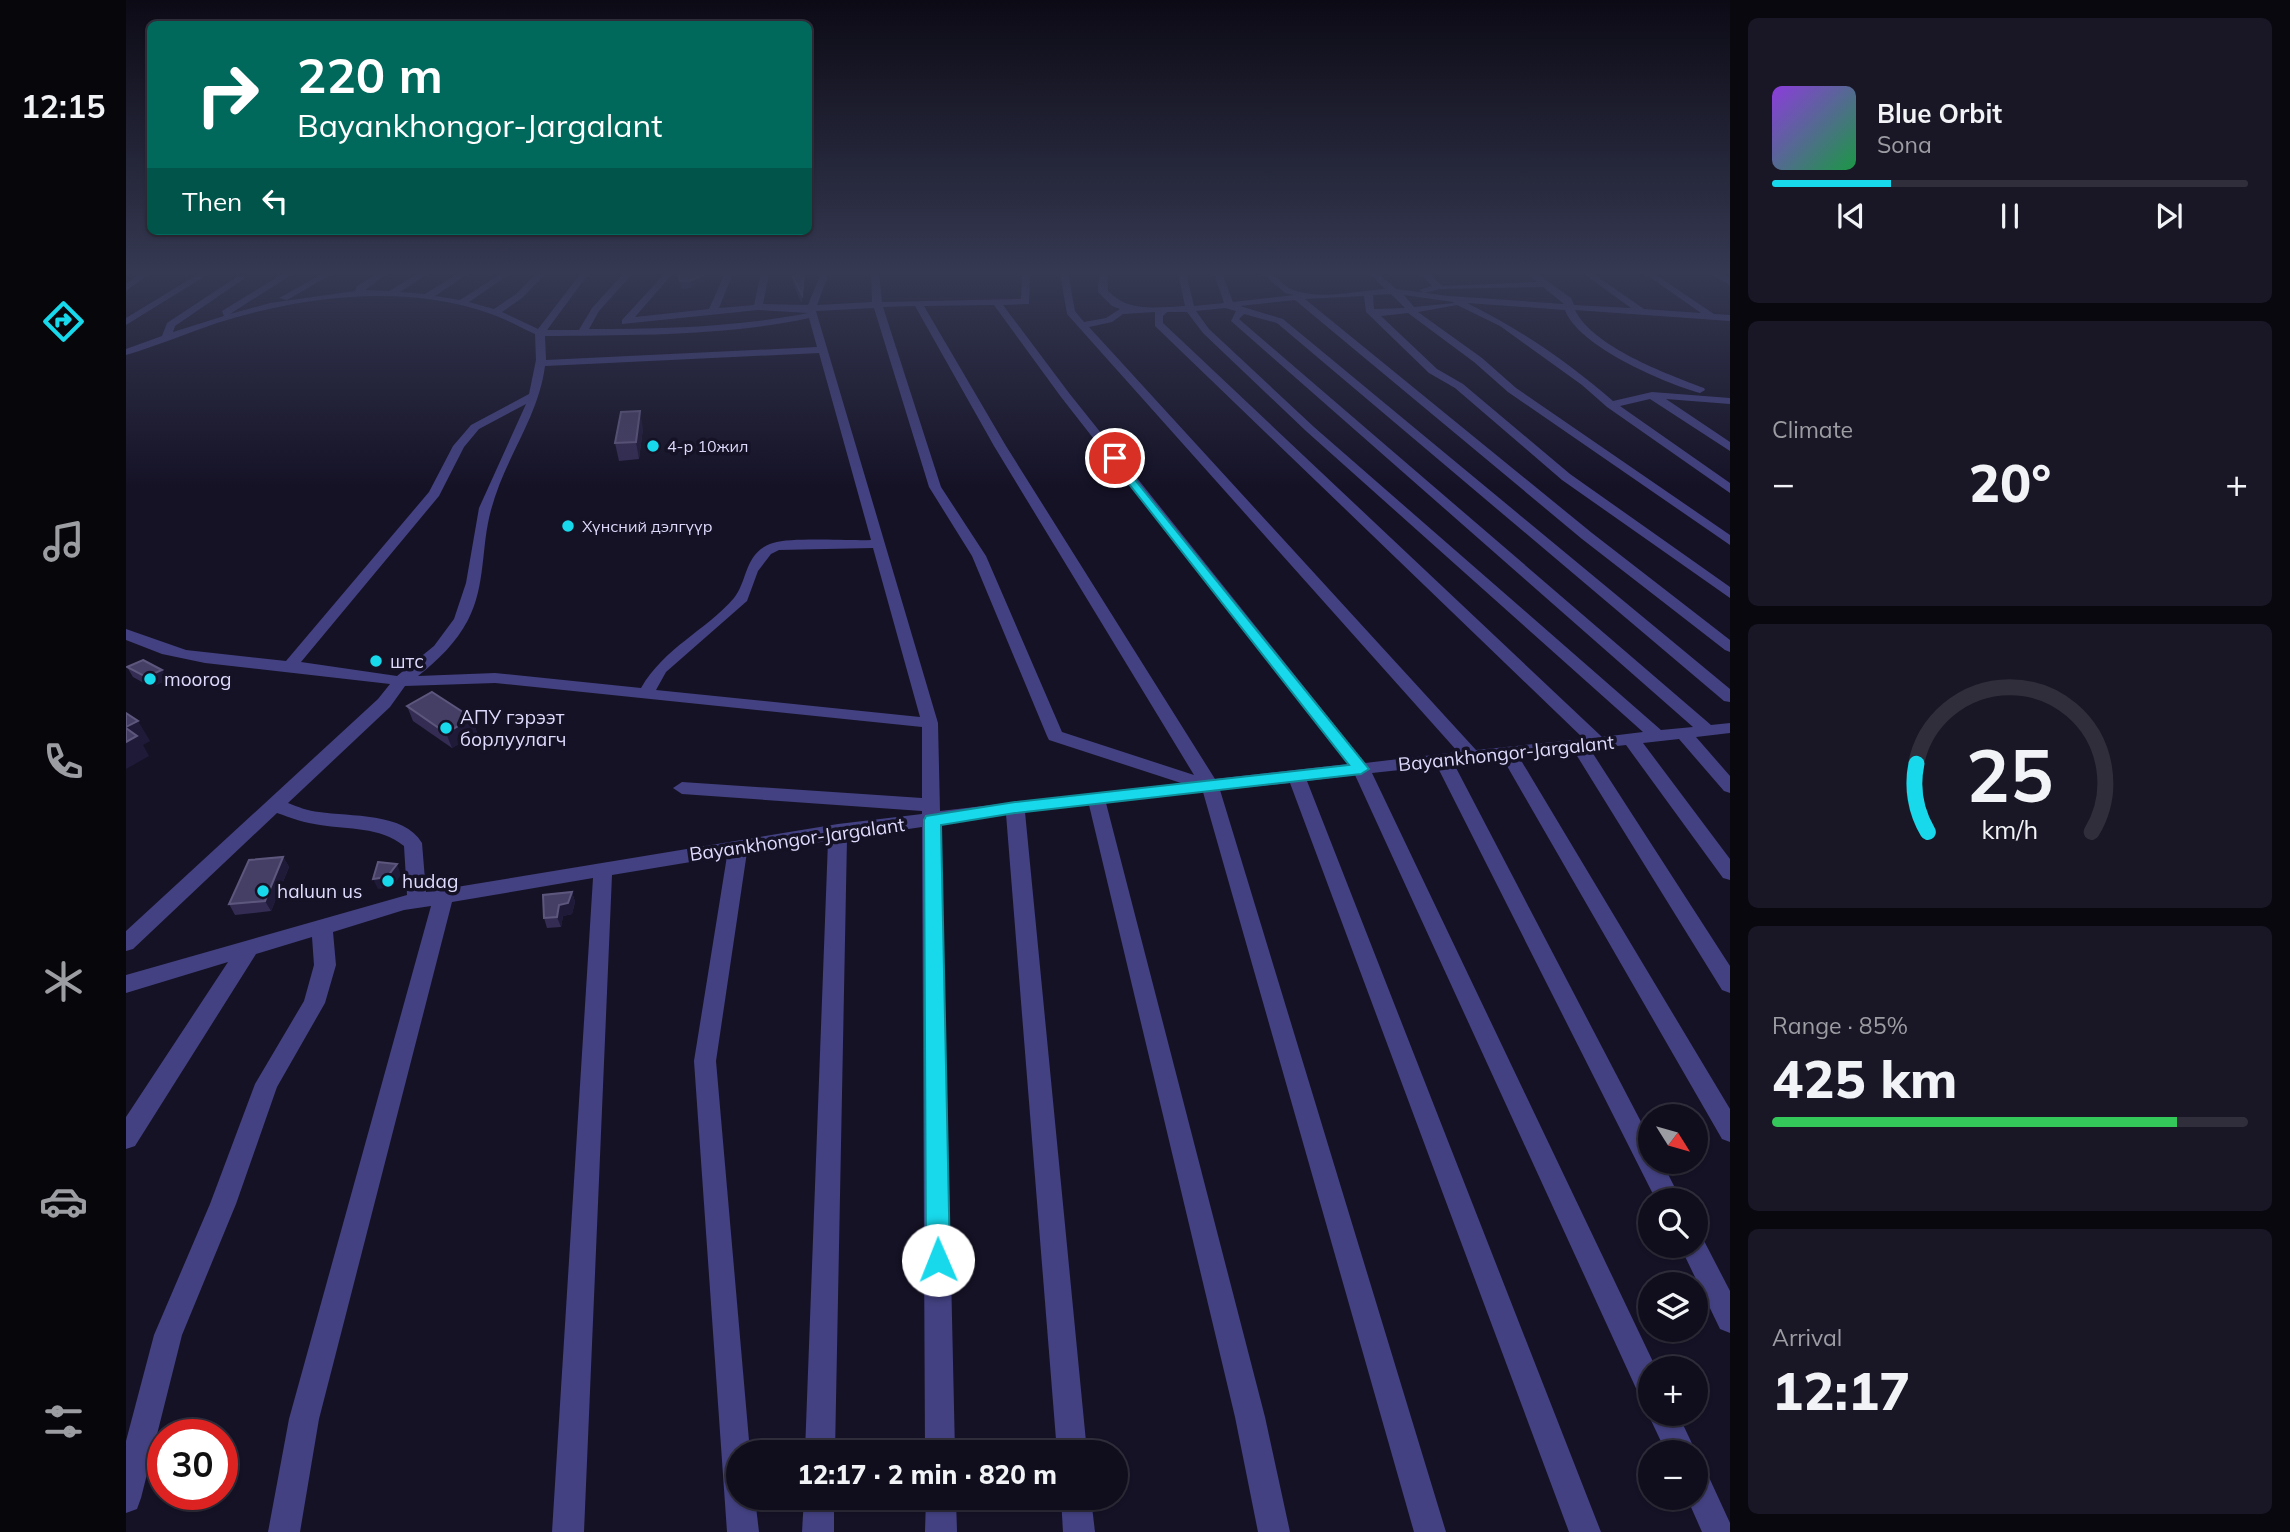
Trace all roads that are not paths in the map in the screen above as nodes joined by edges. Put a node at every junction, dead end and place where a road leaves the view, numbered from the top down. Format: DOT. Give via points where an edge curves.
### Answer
graph roads {
  1 [pos="147,344"];
  2 [pos="541,344"];
  3 [pos="685,344"];
  4 [pos="774,344"];
  5 [pos="821,344"];
  6 [pos="890,344"];
  7 [pos="942,344"];
  8 [pos="1028,344"];
  9 [pos="1101,344"];
  10 [pos="1180,344"];
  11 [pos="1220,344"];
  12 [pos="1264,344"];
  13 [pos="1308,344"];
  14 [pos="1354,344"];
  15 [pos="1406,344"];
  16 [pos="1454,344"];
  17 [pos="1532,344"];
  18 [pos="1607,344"];
  19 [pos="822,350"];
  20 [pos="126,352"];
  21 [pos="543,363"];
  22 [pos="537,394"];
  23 [pos="1652,395"];
  24 [pos="1730,400"];
  25 [pos="1611,405"];
  26 [pos="1730,447"];
  27 [pos="1730,489"];
  28 [pos="1730,541"];
  29 [pos="877,544"];
  30 [pos="1730,594"];
  31 [pos="126,634"];
  32 [pos="1730,647"];
  33 [pos="290,666"];
  34 [pos="400,681"];
  35 [pos="646,693"];
  36 [pos="1730,696"];
  37 [pos="930,723"];
  38 [pos="1730,728"];
  39 [pos="1708,731"];
  40 [pos="1684,734"];
  41 [pos="1657,736"];
  42 [pos="1631,739"];
  43 [pos="1599,743"];
  44 [pos="1579,745"];
  45 [pos="1508,753"];
  46 [pos="1472,757"];
  47 [pos="1443,760"];
  48 [pos="1361,769"];
  49 [pos="1296,776"];
  50 [pos="1210,786"];
  51 [pos="1730,787"];
  52 [pos="682,788"];
  53 [pos="1096,798"];
  54 [pos="274,805"];
  55 [pos="1015,807"];
  56 [pos="932,813"];
  57 [pos="838,831"];
  58 [pos="738,846"];
  59 [pos="603,869"];
  60 [pos="1730,873"];
  61 [pos="444,896"];
  62 [pos="417,901"];
  63 [pos="322,928"];
  64 [pos="126,943"];
  65 [pos="247,951"];
  66 [pos="126,984"];
  67 [pos="1730,984"];
  68 [pos="1730,1131"];
  69 [pos="126,1138"];
  70 [pos="1663,1188"];
  71 [pos="1699,1258"];
  72 [pos="1730,1319"];
  73 [pos="1638,1361"];
  74 [pos="734,1440"];
  75 [pos="820,1440"];
  76 [pos="940,1440"];
  77 [pos="1071,1440"];
  78 [pos="126,1498"];
  79 [pos="741,1510"];
  80 [pos="819,1510"];
  81 [pos="941,1510"];
  82 [pos="1077,1510"];
  83 [pos="1708,1510"];
  84 [pos="284,1532"];
  85 [pos="568,1532"];
  86 [pos="743,1532"];
  87 [pos="818,1532"];
  88 [pos="941,1532"];
  89 [pos="1079,1532"];
  90 [pos="1275,1532"];
  91 [pos="1430,1532"];
  92 [pos="1585,1532"];
  93 [pos="1718,1532"];
  1 -- 20 [label="street"];
  2 -- 21 [label="street"];
  3 -- 21 [label="street"];
  4 -- 19 [label="street"];
  5 -- 19 [label="street"];
  6 -- 50 [label="street" via="935,487 979,556 1055,736"];
  7 -- 50 [label="street"];
  8 -- 48 [label="street"];
  9 -- 46 [label="street"];
  10 -- 43 [label="street"];
  11 -- 41 [label="street"];
  12 -- 39 [label="street"];
  13 -- 36 [label="street"];
  14 -- 32 [label="street"];
  15 -- 30 [label="street" via="1566,477"];
  16 -- 28 [label="street"];
  17 -- 25 [label="street"];
  18 -- 24 [label="street" via="1651,371"];
  19 -- 29 [label="street"];
  21 -- 22 [label="street"];
  22 -- 33 [label="street" via="475,427 459,446 435,493"];
  22 -- 34 [label="street" via="487,502 467,608 448,642"];
  23 -- 24 [label="street"];
  23 -- 25 [label="street"];
  23 -- 26 [label="street"];
  25 -- 27 [label="street"];
  29 -- 35 [label="street" via="777,546 766,551 751,571 742,598 660,670"];
  29 -- 37 [label="street"];
  31 -- 33 [label="street" via="187,658"];
  33 -- 34 [label="street"];
  34 -- 35 [label="street" via="495,678"];
  34 -- 54 [label="street" via="384,703"];
  35 -- 37 [label="street"];
  37 -- 56 [label="street"];
  38 -- 39 [label="street, Bayankhongor-Jargalant"];
  39 -- 40 [label="street, Bayankhongor-Jargalant"];
  40 -- 41 [label="street, Bayankhongor-Jargalant"];
  40 -- 51 [label="street"];
  41 -- 42 [label="street, Bayankhongor-Jargalant"];
  42 -- 43 [label="street, Bayankhongor-Jargalant"];
  42 -- 60 [label="street"];
  43 -- 44 [label="street, Bayankhongor-Jargalant"];
  44 -- 45 [label="street, Bayankhongor-Jargalant"];
  44 -- 67 [label="street"];
  45 -- 46 [label="street, Bayankhongor-Jargalant"];
  45 -- 68 [label="street"];
  46 -- 47 [label="street, Bayankhongor-Jargalant"];
  47 -- 48 [label="street, Bayankhongor-Jargalant"];
  47 -- 70 [label="street"];
  48 -- 49 [label="street, Bayankhongor-Jargalant"];
  48 -- 73 [label="street"];
  49 -- 50 [label="street, Bayankhongor-Jargalant"];
  49 -- 92 [label="street"];
  50 -- 53 [label="street, Bayankhongor-Jargalant"];
  50 -- 91 [label="street"];
  52 -- 56 [label="street"];
  53 -- 55 [label="street, Bayankhongor-Jargalant"];
  53 -- 90 [label="street" via="1251,1417"];
  54 -- 62 [label="street" via="318,819 400,831 413,843"];
  54 -- 64 [label="street"];
  55 -- 56 [label="street, Bayankhongor-Jargalant"];
  55 -- 77 [label="street"];
  56 -- 57 [label="street, Bayankhongor-Jargalant"];
  56 -- 76 [label="street"];
  57 -- 58 [label="street, Bayankhongor-Jargalant"];
  57 -- 75 [label="street"];
  58 -- 59 [label="street, Bayankhongor-Jargalant"];
  58 -- 74 [label="street" via="705,1061"];
  59 -- 61 [label="street, Bayankhongor-Jargalant"];
  59 -- 85 [label="street"];
  61 -- 62 [label="street, Bayankhongor-Jargalant"];
  61 -- 84 [label="street" via="304,1419"];
  62 -- 63 [label="street, Bayankhongor-Jargalant"];
  63 -- 65 [label="street, Bayankhongor-Jargalant"];
  63 -- 78 [label="street" via="325,965 314,1003 267,1084 168,1335"];
  65 -- 66 [label="street, Bayankhongor-Jargalant"];
  65 -- 69 [label="street"];
  71 -- 72 [label="street"];
  79 -- 86 [label="street"];
  80 -- 87 [label="street"];
  81 -- 88 [label="street"];
  82 -- 89 [label="street"];
  83 -- 93 [label="street"];
}
